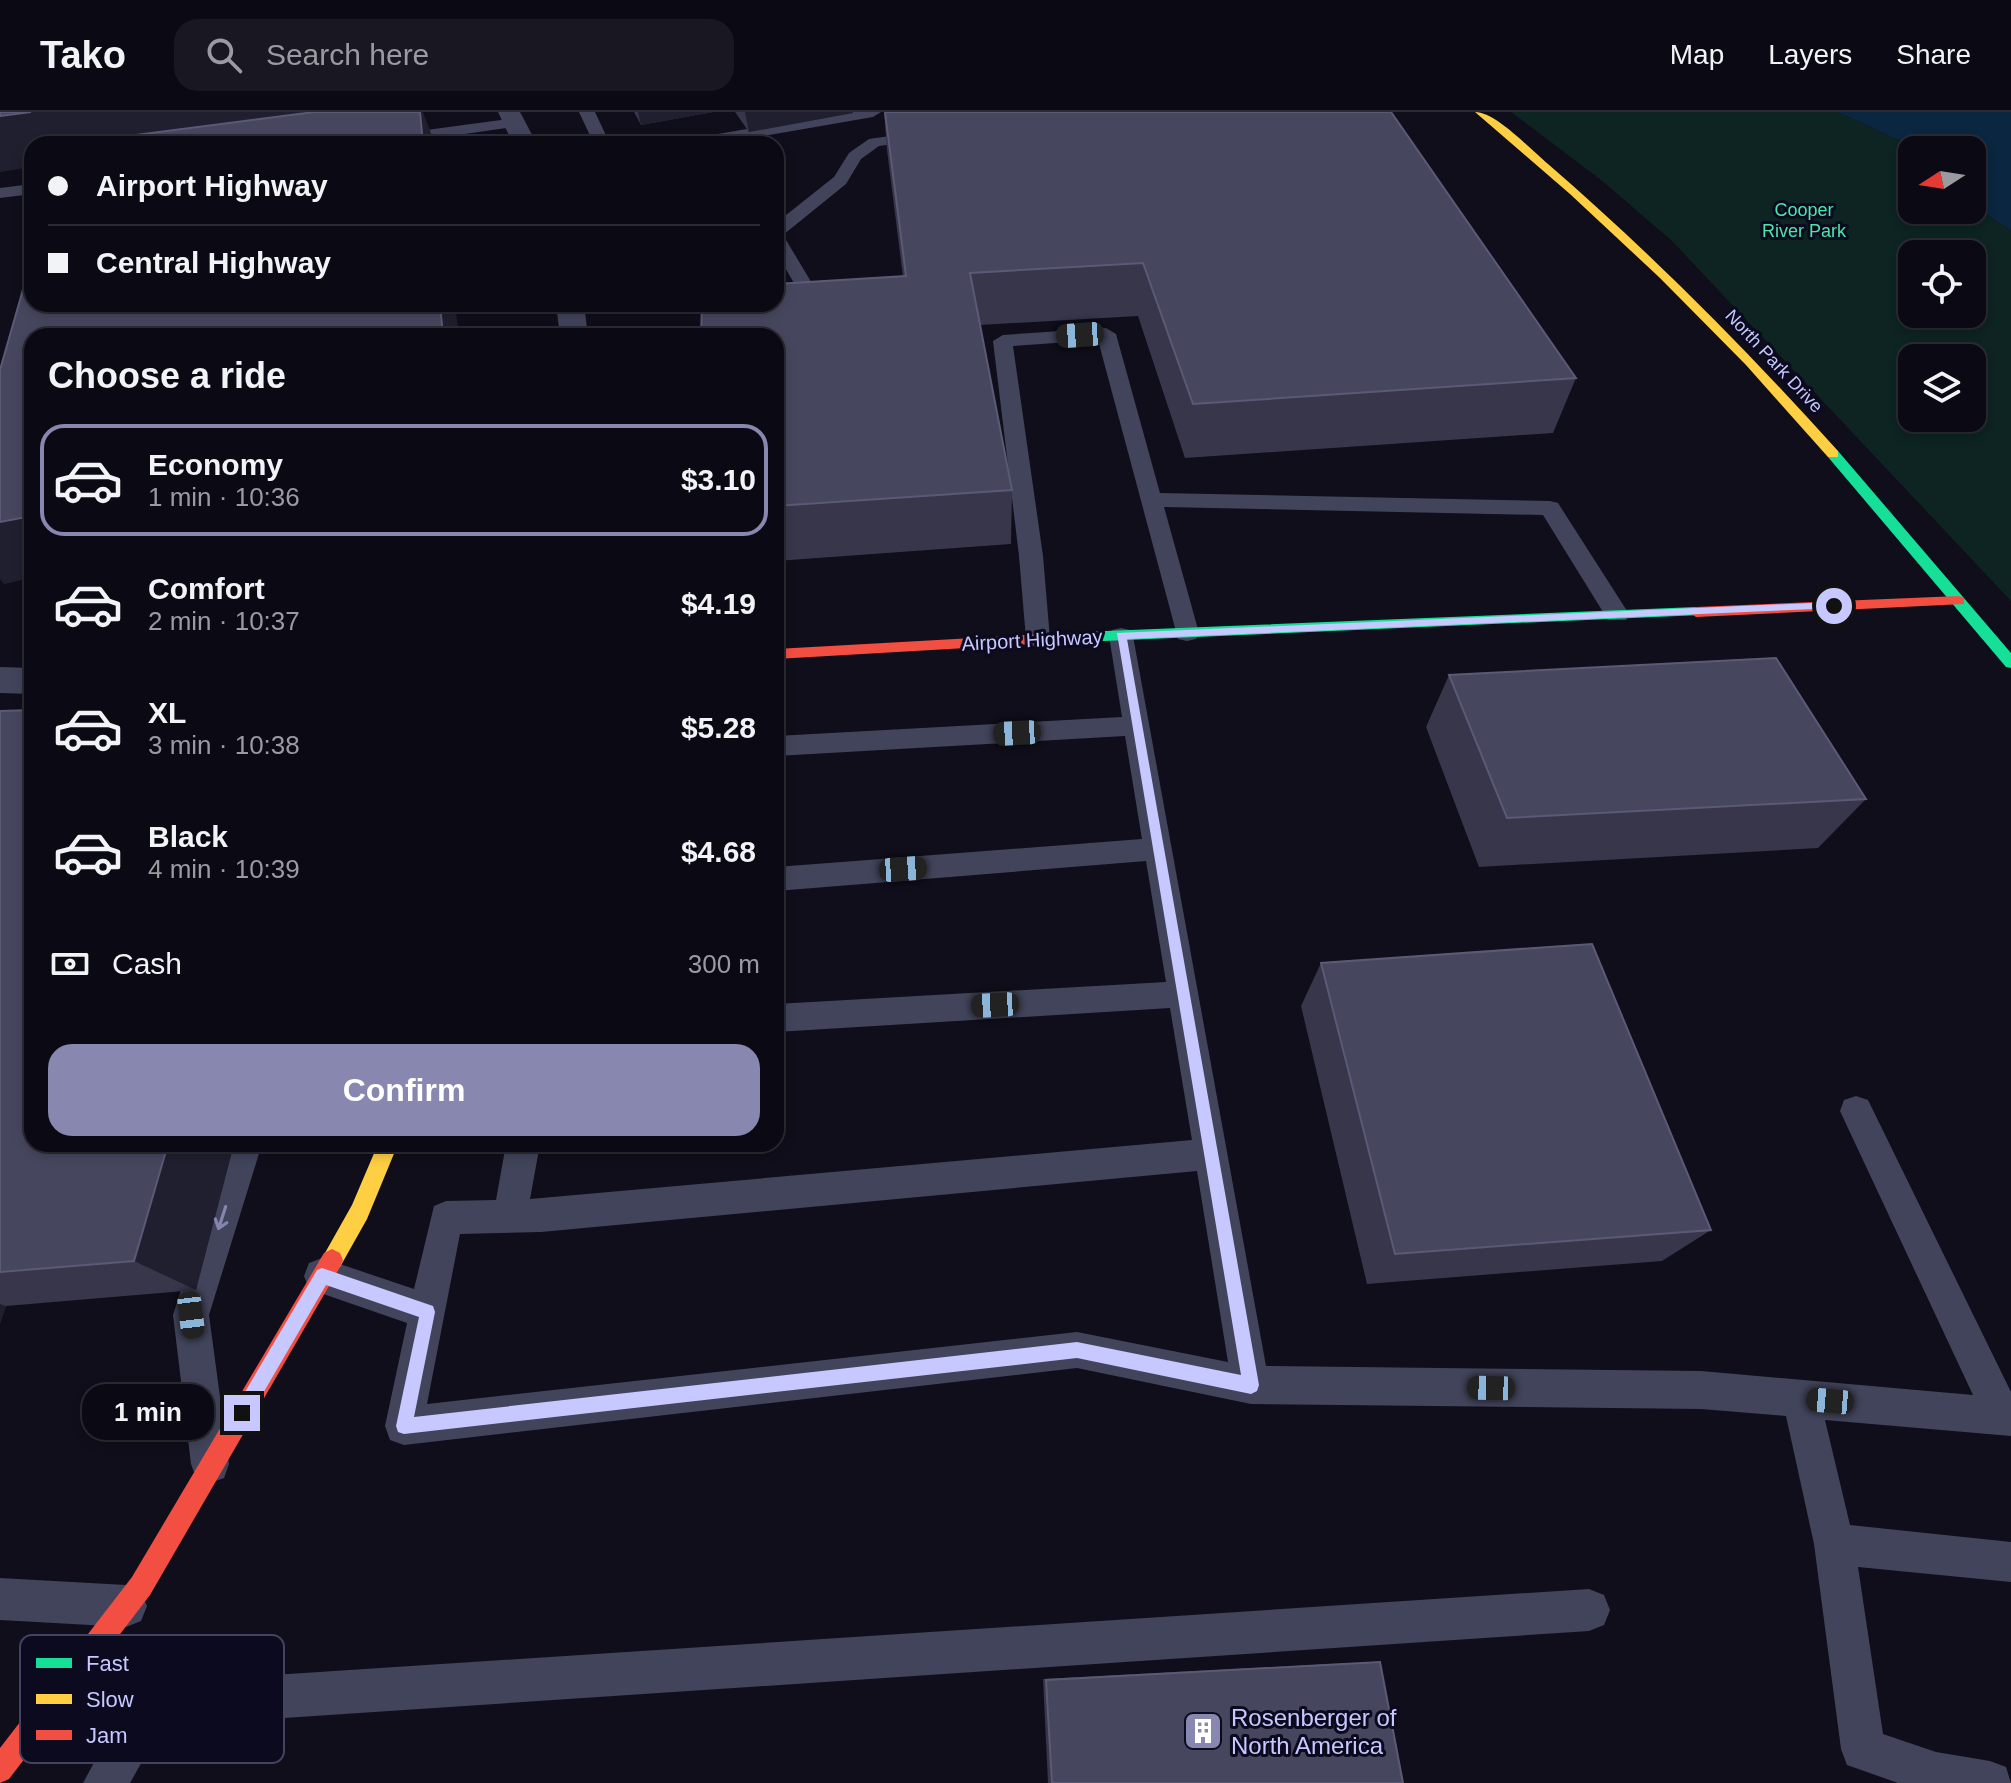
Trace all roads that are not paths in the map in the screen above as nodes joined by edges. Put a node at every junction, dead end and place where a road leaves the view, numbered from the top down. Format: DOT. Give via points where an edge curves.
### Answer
graph roads {
  1 [pos="587,112"];
  2 [pos="873,112"];
  3 [pos="1480,112"];
  4 [pos="516,126"];
  5 [pos="942,134"];
  6 [pos="429,136"];
  7 [pos="598,136"];
  8 [pos="735,136"];
  9 [pos="24,190"];
  10 [pos="0,193"];
  11 [pos="784,227"];
  12 [pos="784,248"];
  13 [pos="813,300"];
  14 [pos="1152,500"];
  15 [pos="1959,601"];
  16 [pos="1617,614"];
  17 [pos="1187,633"];
  18 [pos="1121,636"];
  19 [pos="1038,639"];
  20 [pos="784,654"];
  21 [pos="2011,663"];
  22 [pos="0,680"];
  23 [pos="24,681"];
  24 [pos="1137,726"];
  25 [pos="784,746"];
  26 [pos="1158,849"];
  27 [pos="784,878"];
  28 [pos="1183,994"];
  29 [pos="784,1018"];
  30 [pos="1856,1111"];
  31 [pos="242,1152"];
  32 [pos="385,1152"];
  33 [pos="522,1152"];
  34 [pos="1211,1154"];
  35 [pos="510,1216"];
  36 [pos="322,1276"];
  37 [pos="427,1312"];
  38 [pos="1251,1385"];
  39 [pos="1801,1399"];
  40 [pos="2007,1417"];
  41 [pos="210,1468"];
  42 [pos="1834,1544"];
  43 [pos="2011,1562"];
  44 [pos="0,1599"];
  45 [pos="126,1606"];
  46 [pos="1589,1610"];
  47 [pos="103,1635"];
  48 [pos="284,1696"];
  49 [pos="20,1744"];
  50 [pos="116,1763"];
  51 [pos="0,1770"];
  52 [pos="105,1783"];
  53 [pos="1990,1783"];
  1 -- 7 [label="lane"];
  2 -- 8 [label="lane"];
  3 -- 15 [label="street, North Park Drive" via="1594,209 1731,341"];
  4 -- 6 [label="lane"];
  5 -- 11 [label="lane" via="875,142"];
  9 -- 10 [label="lane"];
  12 -- 13 [label="lane"];
  14 -- 16 [label="lane" via="1550,508"];
  14 -- 17 [label="lane"];
  14 -- 19 [label="lane" via="1106,334 1003,341"];
  15 -- 16 [label="street, Airport Highway"];
  15 -- 21 [label="street, North Park Drive"];
  16 -- 17 [label="street, Airport Highway"];
  17 -- 18 [label="street, Airport Highway"];
  18 -- 19 [label="street, Airport Highway"];
  18 -- 24 [label="lane"];
  19 -- 20 [label="street, Airport Highway"];
  22 -- 23 [label="street"];
  24 -- 25 [label="lane"];
  24 -- 26 [label="lane"];
  26 -- 27 [label="lane"];
  26 -- 28 [label="lane"];
  28 -- 29 [label="lane"];
  28 -- 34 [label="lane"];
  30 -- 40 [label="lane"];
  31 -- 41 [label="lane, one-way" via="191,1315"];
  32 -- 36 [label="street" via="360,1212"];
  33 -- 35 [label="lane"];
  34 -- 35 [label="lane"];
  34 -- 38 [label="lane"];
  35 -- 37 [label="lane" via="446,1218"];
  36 -- 37 [label="lane"];
  36 -- 41 [label="street"];
  37 -- 38 [label="lane" via="404,1426 1077,1350"];
  38 -- 39 [label="lane" via="1701,1390"];
  39 -- 40 [label="lane"];
  39 -- 42 [label="lane"];
  41 -- 45 [label="street"];
  42 -- 43 [label="lane"];
  42 -- 53 [label="lane" via="1863,1749 1936,1774"];
  44 -- 45 [label="lane"];
  45 -- 47 [label="street"];
  46 -- 48 [label="lane"];
  49 -- 51 [label="street"];
  50 -- 52 [label="lane"];
}
